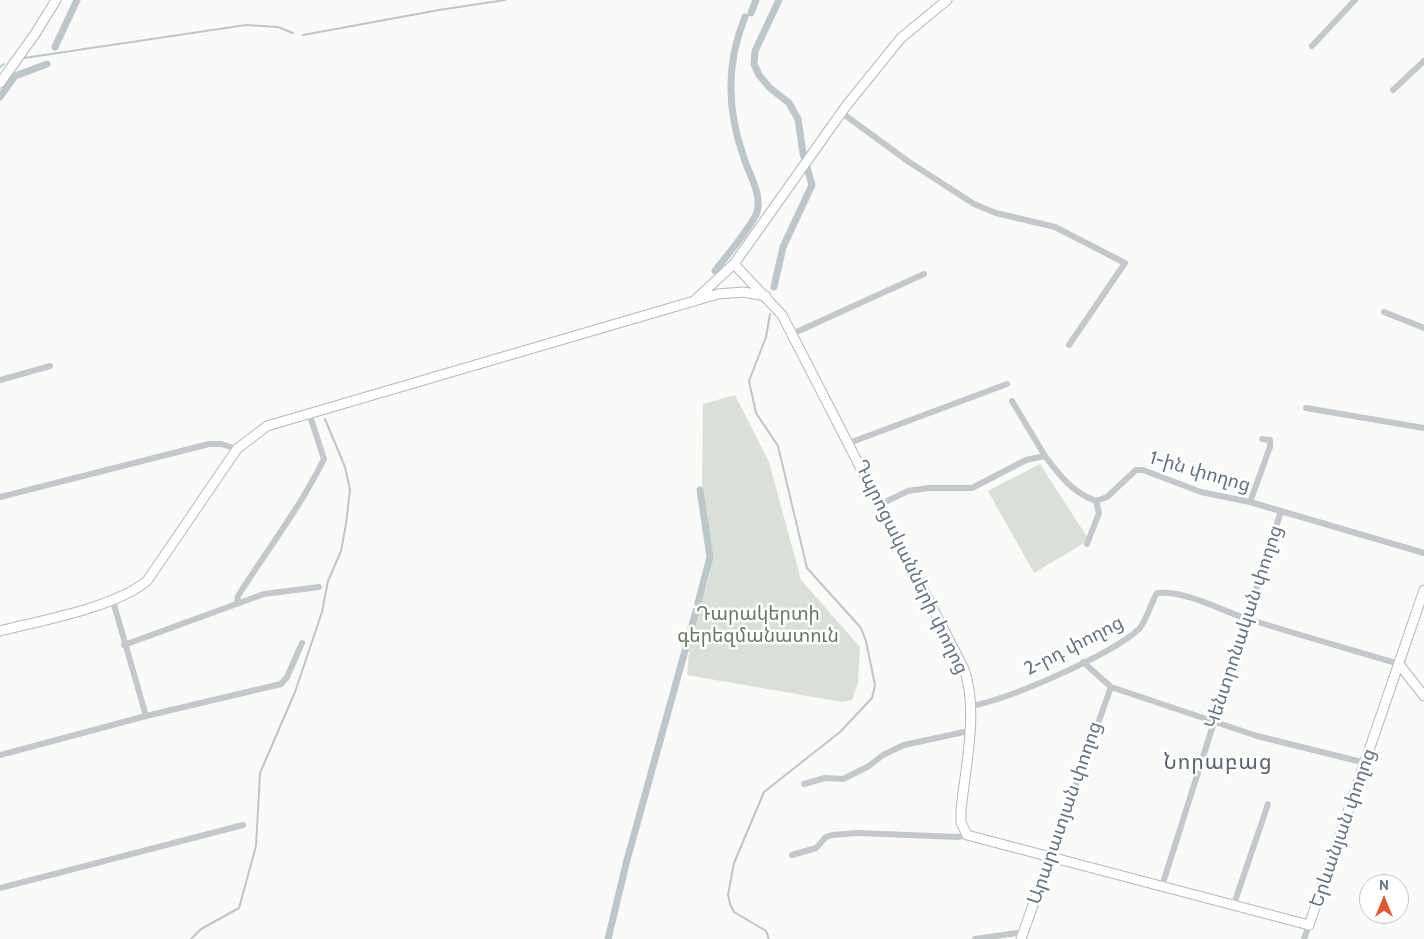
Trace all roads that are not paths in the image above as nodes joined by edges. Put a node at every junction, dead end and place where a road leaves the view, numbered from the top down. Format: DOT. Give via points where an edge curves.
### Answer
graph roads {
  1 [pos="56,0"];
  2 [pos="947,0"];
  3 [pos="1355,0"];
  4 [pos="1312,46"];
  5 [pos="1424,61"];
  6 [pos="0,83"];
  7 [pos="1393,90"];
  8 [pos="842,113"];
  9 [pos="734,264"];
  10 [pos="924,274"];
  11 [pos="766,296"];
  12 [pos="693,301"];
  13 [pos="1384,312"];
  14 [pos="1424,328"];
  15 [pos="792,334"];
  16 [pos="1069,345"];
  17 [pos="50,366"];
  18 [pos="0,380"];
  19 [pos="1007,384"];
  20 [pos="1012,400"];
  21 [pos="1306,408"];
  22 [pos="308,413"];
  23 [pos="1424,428"];
  24 [pos="1262,439"];
  25 [pos="849,443"];
  26 [pos="237,449"];
  27 [pos="1045,456"];
  28 [pos="0,497"];
  29 [pos="1096,501"];
  30 [pos="1250,502"];
  31 [pos="881,504"];
  32 [pos="1281,511"];
  33 [pos="1087,544"];
  34 [pos="1424,552"];
  35 [pos="319,587"];
  36 [pos="1424,590"];
  37 [pos="113,600"];
  38 [pos="237,604"];
  39 [pos="1246,618"];
  40 [pos="0,631"];
  41 [pos="302,643"];
  42 [pos="124,645"];
  43 [pos="1083,662"];
  44 [pos="1399,664"];
  45 [pos="1110,687"];
  46 [pos="1424,696"];
  47 [pos="971,706"];
  48 [pos="146,716"];
  49 [pos="1213,722"];
  50 [pos="969,732"];
  51 [pos="0,755"];
  52 [pos="1366,763"];
  53 [pos="804,784"];
  54 [pos="1268,804"];
  55 [pos="243,825"];
  56 [pos="968,835"];
  57 [pos="792,855"];
  58 [pos="1050,857"];
  59 [pos="1162,886"];
  60 [pos="0,888"];
  61 [pos="1234,904"];
  62 [pos="1309,925"];
  63 [pos="1023,936"];
  64 [pos="975,939"];
  65 [pos="1304,939"];
  1 -- 6 [label="main road"];
  2 -- 8 [label="main road" via="901,38"];
  3 -- 4 [label="street"];
  5 -- 7 [label="street"];
  8 -- 9 [label="main road"];
  8 -- 16 [label="street" via="974,204 996,213 1055,227 1125,263"];
  9 -- 11 [label="main road, Դպրոցականների փողոց"];
  9 -- 12 [label="main road"];
  10 -- 15 [label="street"];
  11 -- 12 [label="main road" via="743,292"];
  11 -- 15 [label="main road, Դպրոցականների փողոց"];
  12 -- 22 [label="main road"];
  13 -- 14 [label="street"];
  15 -- 25 [label="main road, Դպրոցականների փողոց"];
  17 -- 18 [label="street"];
  19 -- 25 [label="street"];
  20 -- 27 [label="street"];
  21 -- 23 [label="street"];
  22 -- 26 [label="main road" via="267,426"];
  22 -- 38 [label="street" via="324,460 295,512 238,596"];
  24 -- 30 [label="street" via="1270,440 1270,447"];
  25 -- 31 [label="main road, Դպրոցականների փողոց"];
  26 -- 28 [label="street" via="209,444"];
  26 -- 37 [label="main road" via="147,581 133,592"];
  27 -- 29 [label="street" via="1071,487"];
  27 -- 31 [label="street" via="1026,460 972,488 908,491"];
  29 -- 30 [label="street, 1-ին փողոց" via="1107,497 1136,470 1154,473 1201,492"];
  29 -- 33 [label="street" via="1099,513"];
  30 -- 32 [label="street, 1-ին փողոց"];
  31 -- 47 [label="main road, Դպրոցականների փողոց" via="964,669"];
  32 -- 34 [label="street, 1-ին փողոց"];
  32 -- 39 [label="street, Կենտրոնական փողոց"];
  35 -- 38 [label="street" via="264,594"];
  36 -- 44 [label="main road, Երևանյան փողոց"];
  37 -- 40 [label="main road"];
  37 -- 42 [label="street"];
  38 -- 42 [label="street"];
  39 -- 43 [label="street, 2-րդ փողոց" via="1194,600 1157,593 1139,629 1110,649"];
  39 -- 44 [label="street, 2-րդ փողոց"];
  39 -- 49 [label="street, Կենտրոնական փողոց"];
  41 -- 48 [label="street" via="281,684"];
  42 -- 48 [label="street"];
  43 -- 45 [label="street"];
  43 -- 47 [label="street, 2-րդ փողոց" via="1041,682"];
  44 -- 46 [label="main road"];
  44 -- 52 [label="main road, Երևանյան փողոց"];
  45 -- 49 [label="street"];
  45 -- 58 [label="street, Արարատյան փողոց"];
  47 -- 50 [label="main road, Դպրոցականների փողոց"];
  48 -- 51 [label="street"];
  49 -- 52 [label="street"];
  49 -- 59 [label="street, Կենտրոնական փողոց"];
  50 -- 53 [label="street" via="904,745 843,779 825,778"];
  50 -- 56 [label="main road, Դպրոցականների փողոց" via="961,811"];
  52 -- 62 [label="main road, Երևանյան փողոց"];
  54 -- 61 [label="street"];
  55 -- 60 [label="street"];
  56 -- 57 [label="street" via="832,835 816,848"];
  56 -- 58 [label="main road"];
  58 -- 59 [label="main road, Երևանյան փողոց"];
  58 -- 63 [label="main road, Արարատյան փողոց"];
  59 -- 61 [label="main road, Երևանյան փողոց"];
  61 -- 62 [label="main road, Երևանյան փողոց"];
  62 -- 65 [label="street"];
  63 -- 64 [label="street"];
}
